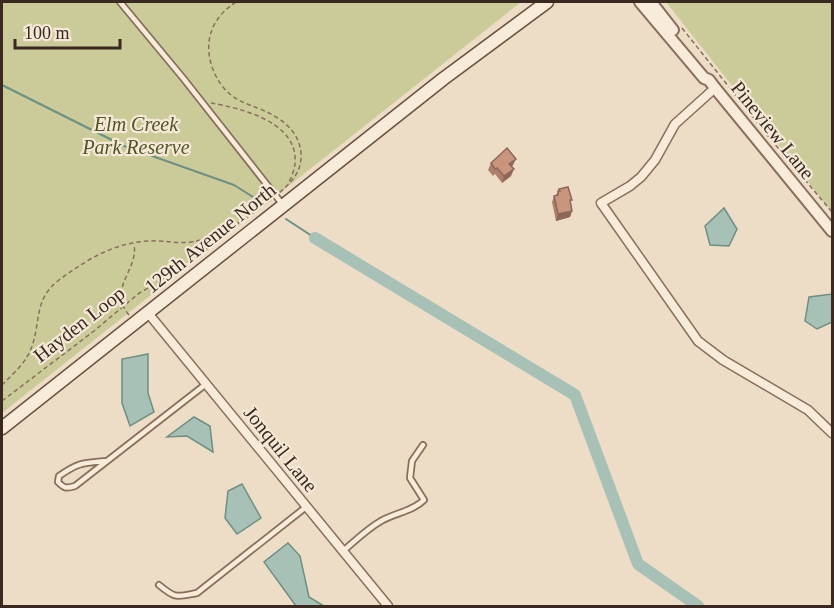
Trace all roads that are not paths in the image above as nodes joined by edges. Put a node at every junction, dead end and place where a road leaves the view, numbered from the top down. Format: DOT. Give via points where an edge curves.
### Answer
graph roads {
  1 [pos="120,2"];
  2 [pos="535,2"];
  3 [pos="548,2"];
  4 [pos="640,2"];
  5 [pos="651,2"];
  6 [pos="443,79"];
  7 [pos="712,84"];
  8 [pos="280,200"];
  9 [pos="832,231"];
  10 [pos="148,313"];
  11 [pos="206,384"];
  12 [pos="2,428"];
  13 [pos="832,433"];
  14 [pos="423,445"];
  15 [pos="107,461"];
  16 [pos="306,507"];
  17 [pos="342,551"];
  18 [pos="159,585"];
  19 [pos="388,606"];
  1 -- 8 [label="lane"];
  2 -- 6 [label="main road, 129th Avenue North"];
  3 -- 6 [label="main road, 129th Avenue North"];
  4 -- 7 [label="street, Pineview Lane"];
  5 -- 7 [label="street, Pineview Lane"];
  6 -- 8 [label="main road, 129th Avenue North"];
  7 -- 9 [label="street, Pineview Lane"];
  7 -- 13 [label="street" via="675,124 641,177 601,203 698,341 808,410"];
  8 -- 10 [label="main road, 129th Avenue North"];
  10 -- 11 [label="street, Jonquil Lane"];
  10 -- 12 [label="main road, 129th Avenue North"];
  11 -- 15 [label="lane"];
  11 -- 16 [label="street, Jonquil Lane"];
  14 -- 17 [label="lane" via="411,461 410,478 424,500 381,521"];
  15 -- 15 [label="lane" via="75,486 68,489 58,482 59,476 72,466"];
  16 -- 17 [label="street, Jonquil Lane"];
  16 -- 18 [label="lane" via="197,593 172,596"];
  17 -- 19 [label="street, Jonquil Lane"];
}
